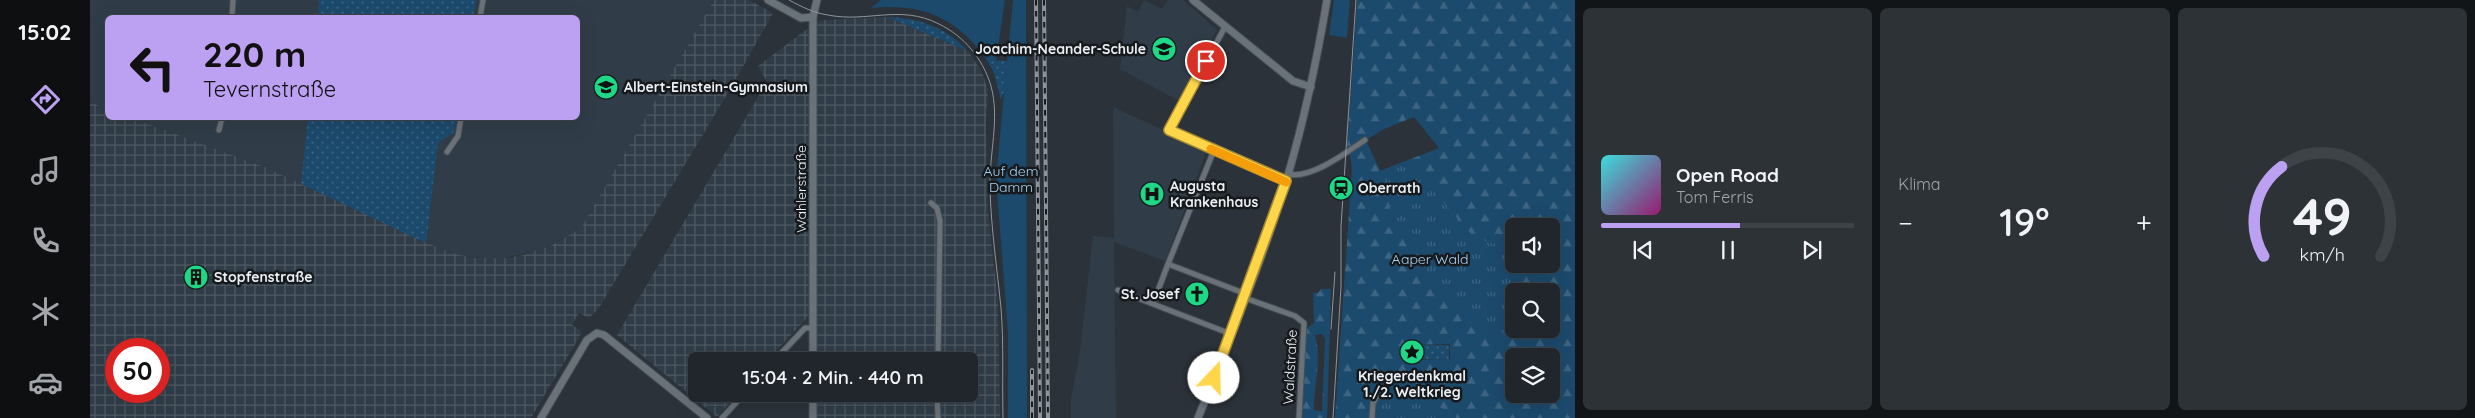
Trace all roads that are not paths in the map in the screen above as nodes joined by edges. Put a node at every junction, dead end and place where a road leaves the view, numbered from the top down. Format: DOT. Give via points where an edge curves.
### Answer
graph roads {
  1 [pos="233,0"];
  2 [pos="483,0"];
  3 [pos="768,0"];
  4 [pos="816,0"];
  5 [pos="1193,0"];
  6 [pos="1327,0"];
  7 [pos="232,15"];
  8 [pos="480,15"];
  9 [pos="813,17"];
  10 [pos="1225,27"];
  11 [pos="1311,87"];
  12 [pos="222,120"];
  13 [pos="462,120"];
  14 [pos="219,130"];
  15 [pos="1365,140"];
  16 [pos="1214,150"];
  17 [pos="447,152"];
  18 [pos="1287,178"];
  19 [pos="931,203"];
  20 [pos="1168,264"];
  21 [pos="1118,290"];
  22 [pos="1246,296"];
  23 [pos="1153,304"];
  24 [pos="813,328"];
  25 [pos="1231,334"];
  26 [pos="782,352"];
  27 [pos="813,352"];
  28 [pos="938,352"];
  29 [pos="1377,396"];
  30 [pos="737,402"];
  31 [pos="813,402"];
  32 [pos="938,402"];
  33 [pos="540,418"];
  34 [pos="707,418"];
  35 [pos="722,418"];
  36 [pos="813,418"];
  37 [pos="938,418"];
  38 [pos="1198,418"];
  39 [pos="1299,418"];
  40 [pos="1372,418"];
  1 -- 7 [label="street"];
  2 -- 8 [label="street"];
  3 -- 9 [label="main road" via="801,18"];
  4 -- 9 [label="main road, Wahlerstraße"];
  5 -- 10 [label="main road"];
  6 -- 11 [label="main road"];
  9 -- 24 [label="main road, Wahlerstraße"];
  10 -- 11 [label="main road" via="1293,81"];
  10 -- 16 [label="street" via="1169,130"];
  11 -- 18 [label="main road"];
  12 -- 14 [label="street"];
  13 -- 17 [label="street" via="458,136"];
  15 -- 18 [label="street" via="1334,161"];
  16 -- 18 [label="street"];
  16 -- 20 [label="street"];
  18 -- 22 [label="main road"];
  19 -- 28 [label="street" via="937,208 940,221"];
  20 -- 22 [label="street"];
  20 -- 23 [label="street"];
  21 -- 23 [label="street"];
  22 -- 25 [label="main road"];
  22 -- 39 [label="street, Waldstraße" via="1298,317 1304,323"];
  23 -- 25 [label="street"];
  24 -- 26 [label="street" via="805,328"];
  24 -- 27 [label="main road, Wahlerstraße"];
  25 -- 38 [label="main road"];
  29 -- 40 [label="street"];
  30 -- 35 [label="street"];
  31 -- 36 [label="main road"];
  32 -- 37 [label="street"];
  33 -- 34 [label="main road" via="587,340 597,333 604,335"];
}
